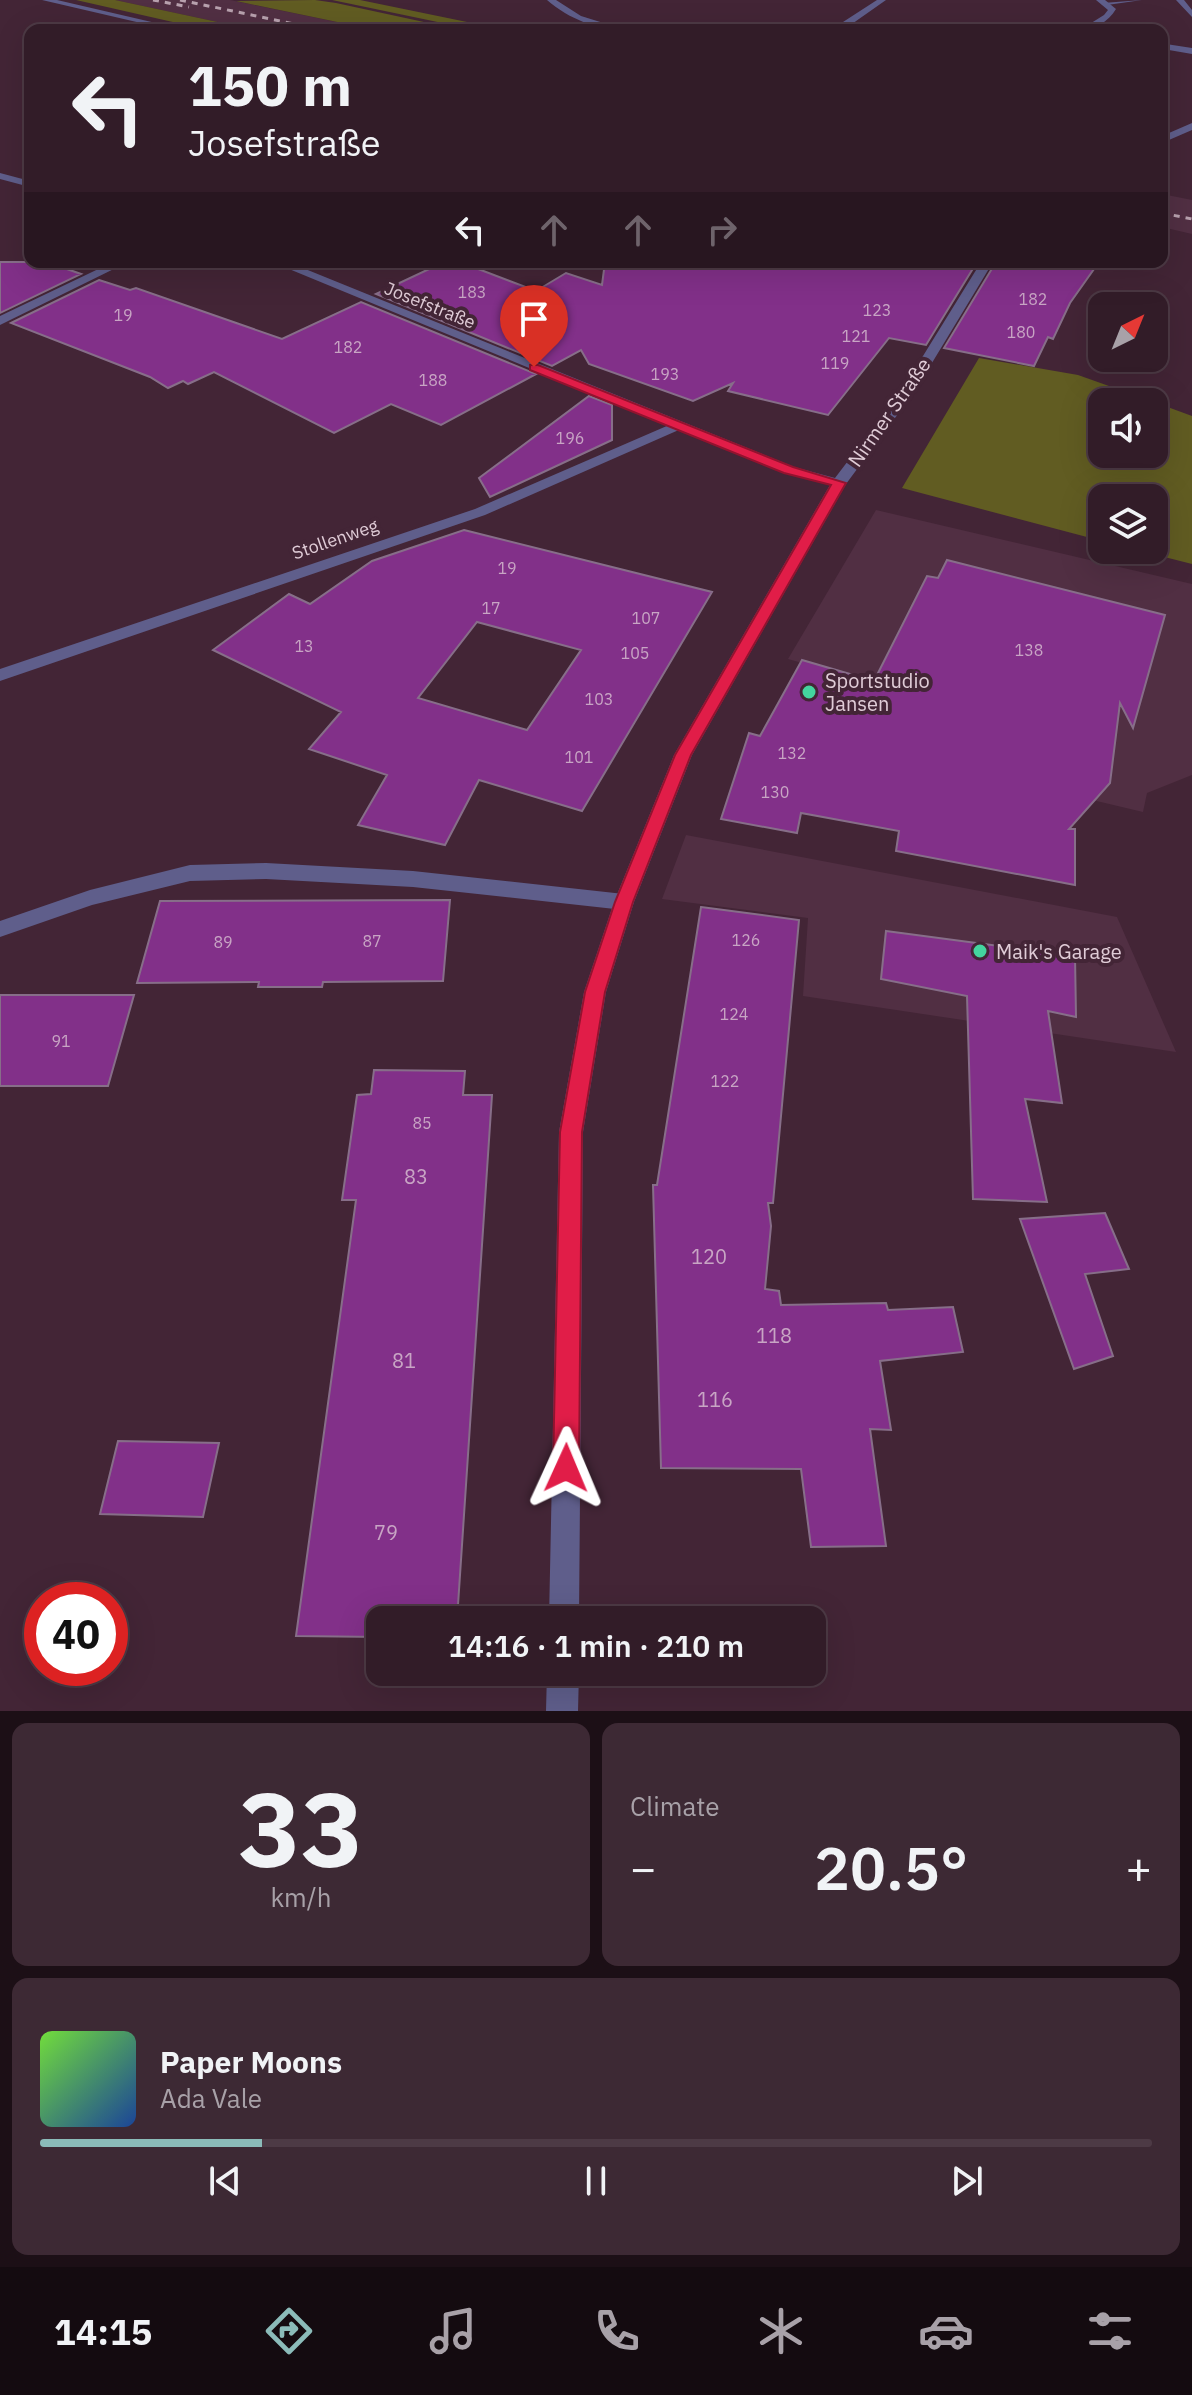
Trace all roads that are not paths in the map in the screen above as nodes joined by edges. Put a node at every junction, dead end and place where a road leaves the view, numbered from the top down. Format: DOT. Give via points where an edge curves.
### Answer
graph roads {
  1 [pos="46,0"];
  2 [pos="551,0"];
  3 [pos="882,0"];
  4 [pos="1138,0"];
  5 [pos="1182,0"];
  6 [pos="1192,0"];
  7 [pos="1103,2"];
  8 [pos="1192,15"];
  9 [pos="155,24"];
  10 [pos="600,24"];
  11 [pos="846,24"];
  12 [pos="1095,24"];
  13 [pos="1168,47"];
  14 [pos="1192,51"];
  15 [pos="1192,126"];
  16 [pos="1168,137"];
  17 [pos="0,176"];
  18 [pos="24,182"];
  19 [pos="110,268"];
  20 [pos="293,268"];
  21 [pos="983,268"];
  22 [pos="0,321"];
  23 [pos="676,426"];
  24 [pos="839,483"];
  25 [pos="0,675"];
  26 [pos="624,902"];
  27 [pos="0,929"];
  28 [pos="564,1606"];
  29 [pos="563,1686"];
  30 [pos="562,1711"];
  1 -- 9 [label="street"];
  2 -- 10 [label="street" via="578,18"];
  3 -- 11 [label="street"];
  4 -- 7 [label="street"];
  5 -- 6 [label="street"];
  5 -- 8 [label="street"];
  7 -- 12 [label="street" via="1112,9"];
  13 -- 14 [label="street"];
  15 -- 16 [label="street"];
  17 -- 18 [label="street"];
  19 -- 22 [label="street"];
  20 -- 23 [label="street, Josefstraße"];
  21 -- 24 [label="street, Nirmer Straße" via="908,391"];
  23 -- 24 [label="street, Josefstraße" via="789,470"];
  23 -- 25 [label="street, Stollenweg" via="480,512"];
  24 -- 26 [label="street, Nirmer Straße" via="683,755"];
  26 -- 27 [label="street" via="398,878 190,873 90,898"];
  26 -- 28 [label="street, Nirmer Straße" via="595,992 571,1132"];
  29 -- 30 [label="street"];
}
